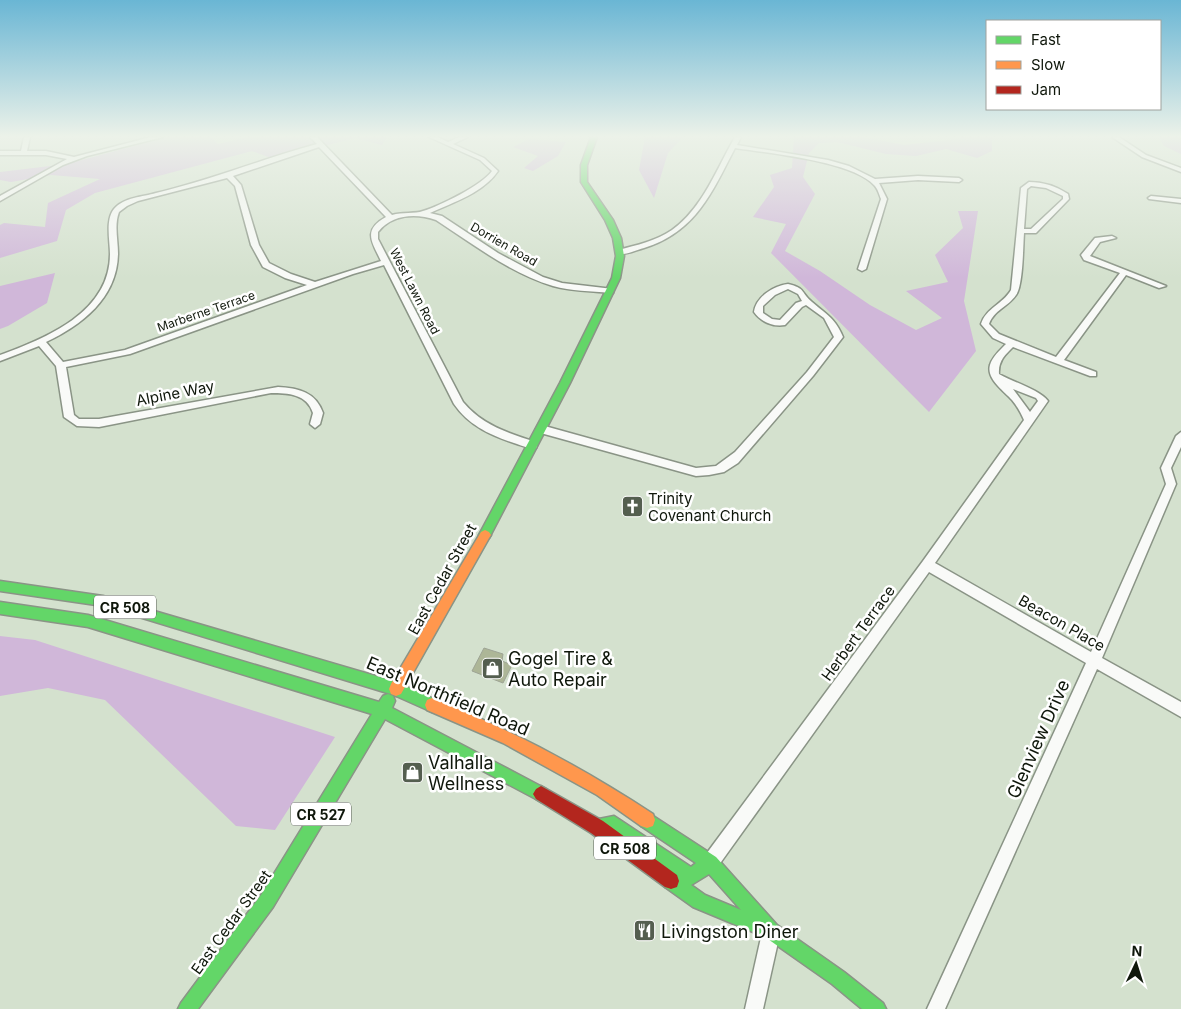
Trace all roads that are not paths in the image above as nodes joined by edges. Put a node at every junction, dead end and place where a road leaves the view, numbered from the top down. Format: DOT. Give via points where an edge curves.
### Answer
graph roads {
  1 [pos="26,184"];
  2 [pos="195,184"];
  3 [pos="237,184"];
  4 [pos="358,184"];
  5 [pos="481,184"];
  6 [pos="585,184"];
  7 [pos="711,184"];
  8 [pos="876,184"];
  9 [pos="1151,198"];
  10 [pos="0,199"];
  11 [pos="1181,202"];
  12 [pos="424,214"];
  13 [pos="391,218"];
  14 [pos="1021,231"];
  15 [pos="1112,238"];
  16 [pos="621,252"];
  17 [pos="386,262"];
  18 [pos="862,269"];
  19 [pos="1124,273"];
  20 [pos="317,285"];
  21 [pos="1162,286"];
  22 [pos="610,291"];
  23 [pos="807,302"];
  24 [pos="41,342"];
  25 [pos="1012,343"];
  26 [pos="0,358"];
  27 [pos="1058,361"];
  28 [pos="61,365"];
  29 [pos="1093,374"];
  30 [pos="996,376"];
  31 [pos="1029,419"];
  32 [pos="314,424"];
  33 [pos="541,429"];
  34 [pos="1181,436"];
  35 [pos="532,446"];
  36 [pos="1176,481"];
  37 [pos="927,564"];
  38 [pos="0,586"];
  39 [pos="65,596"];
  40 [pos="0,608"];
  41 [pos="51,615"];
  42 [pos="1094,660"];
  43 [pos="396,689"];
  44 [pos="382,710"];
  45 [pos="1181,710"];
  46 [pos="597,827"];
  47 [pos="710,863"];
  48 [pos="771,931"];
  49 [pos="186,1009"];
  50 [pos="754,1009"];
  51 [pos="877,1009"];
  52 [pos="936,1009"];
  1 -- 10 [label="street"];
  2 -- 24 [label="street" via="119,208 114,216 114,268 105,288 76,323"];
  3 -- 20 [label="street" via="255,246 266,265"];
  4 -- 13 [label="street"];
  5 -- 12 [label="street"];
  6 -- 16 [label="main road" via="611,224"];
  7 -- 16 [label="street" via="697,210 674,232 655,242"];
  8 -- 18 [label="street" via="884,199"];
  9 -- 11 [label="street"];
  12 -- 13 [label="street, Dorrien Road"];
  12 -- 22 [label="street, Dorrien Road" via="439,218 496,254 546,280"];
  13 -- 17 [label="street, West Lawn Road" via="376,228 373,236"];
  14 -- 14 [label="street" via="1025,186 1041,185 1066,195 1066,199 1033,231"];
  14 -- 25 [label="street" via="1013,296 987,316 985,324 996,336"];
  15 -- 19 [label="street" via="1098,240 1086,257"];
  16 -- 22 [label="main road, East Cedar Street / CR 527" via="621,264"];
  17 -- 20 [label="street, Marberne Terrace"];
  17 -- 35 [label="street, West Lawn Road" via="468,416 493,431"];
  19 -- 21 [label="street"];
  19 -- 27 [label="street"];
  20 -- 28 [label="street, Marberne Terrace" via="127,352"];
  22 -- 33 [label="main road, East Cedar Street / CR 527"];
  23 -- 23 [label="street" via="800,291 777,288 759,304 758,312 765,319 782,323 799,305"];
  23 -- 33 [label="street" via="833,321 839,337 730,464 713,472 696,472"];
  24 -- 26 [label="street"];
  24 -- 28 [label="street"];
  25 -- 27 [label="street"];
  25 -- 30 [label="street" via="996,358 993,368"];
  27 -- 29 [label="street"];
  28 -- 32 [label="street, Alpine Way" via="69,417 77,422 99,423 285,390 307,396 314,403 318,413"];
  30 -- 31 [label="street" via="1024,406"];
  30 -- 31 [label="street, Herbert Terrace" via="1042,398"];
  31 -- 37 [label="street, Herbert Terrace"];
  33 -- 35 [label="main road, East Cedar Street / CR 527"];
  34 -- 36 [label="street, Glenview Drive" via="1166,468"];
  35 -- 43 [label="main road, East Cedar Street / CR 527"];
  36 -- 42 [label="street, Glenview Drive"];
  37 -- 42 [label="street, Beacon Place"];
  37 -- 47 [label="street, Herbert Terrace"];
  38 -- 39 [label="main road, East Northfield Road / CR 508"];
  39 -- 41 [label="main road"];
  39 -- 43 [label="main road, East Northfield Road / CR 508" via="103,601"];
  40 -- 41 [label="main road, East Northfield Road / CR 508"];
  41 -- 44 [label="main road, East Northfield Road / CR 508" via="88,620"];
  42 -- 45 [label="street, Beacon Place"];
  42 -- 52 [label="street, Glenview Drive"];
  43 -- 44 [label="main road, East Cedar Street / CR 527"];
  43 -- 47 [label="main road, East Northfield Road / CR 508" via="508,738 585,780"];
  44 -- 46 [label="main road, East Northfield Road / CR 508" via="557,802"];
  44 -- 49 [label="main road, East Cedar Street / CR 527" via="267,901"];
  46 -- 47 [label="main road" via="614,824 691,877"];
  46 -- 48 [label="main road, East Northfield Road / CR 508" via="699,901"];
  47 -- 48 [label="main road, East Northfield Road / CR 508"];
  48 -- 50 [label="street"];
  48 -- 51 [label="main road, East Northfield Road / CR 508"];
}
